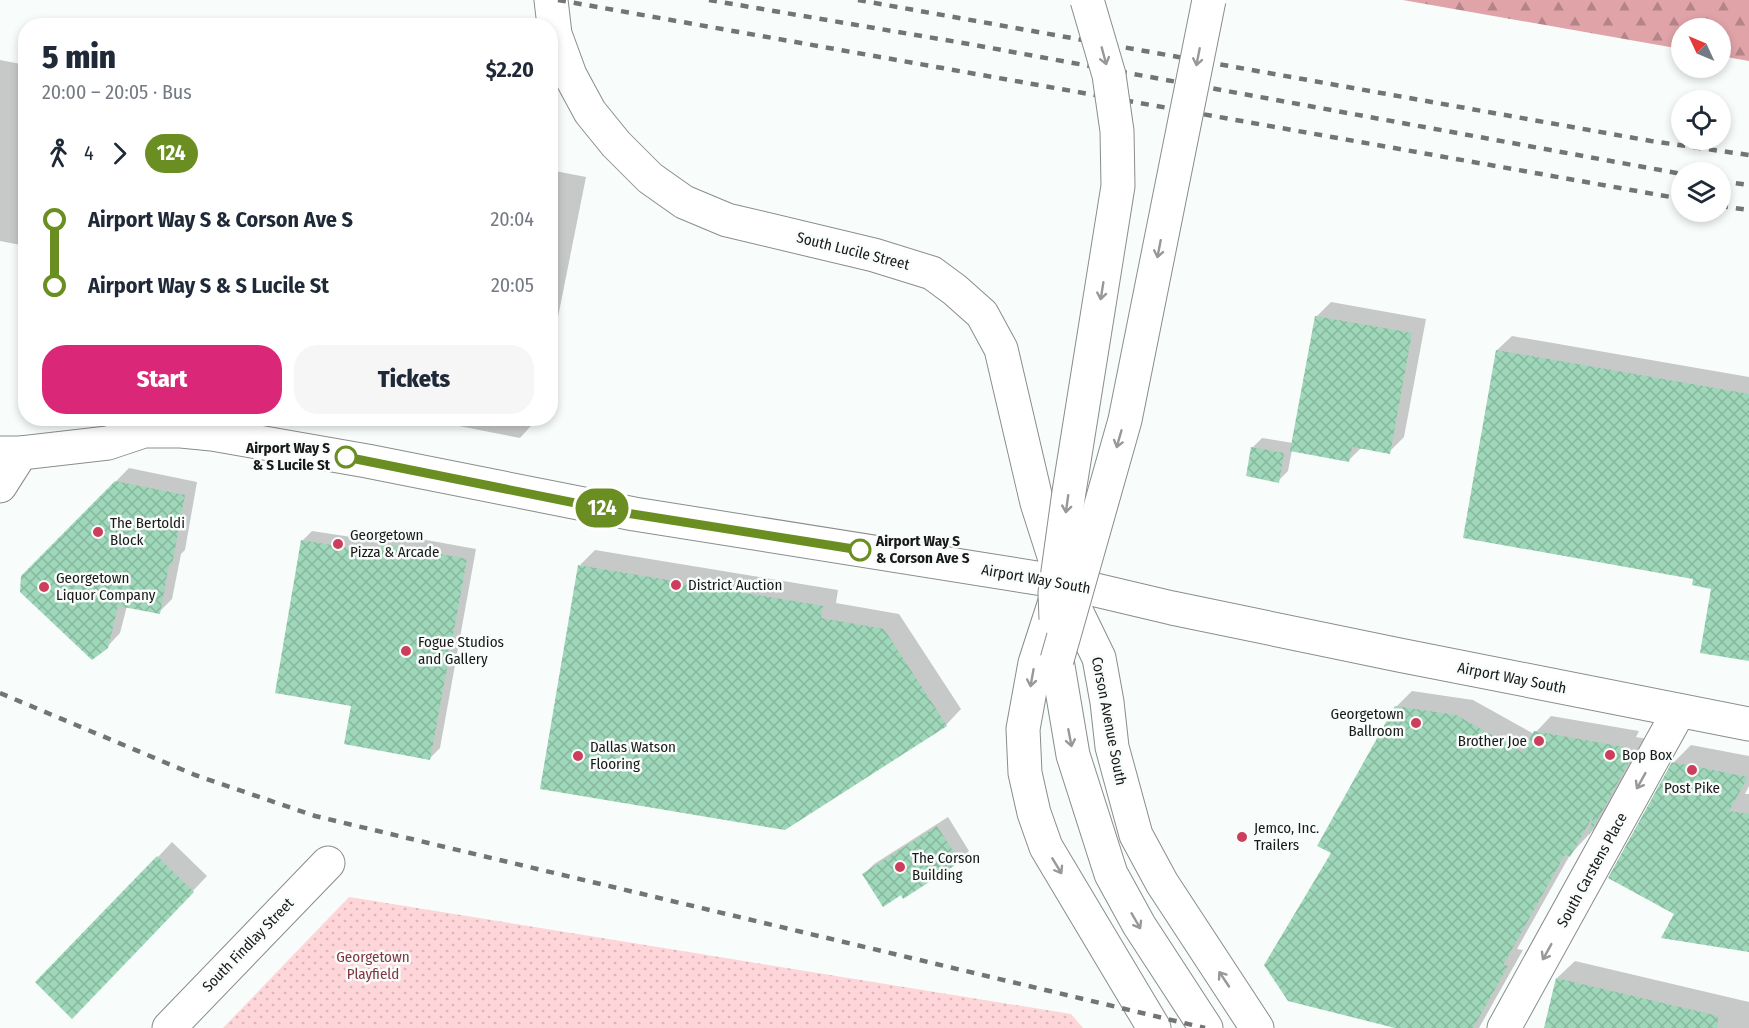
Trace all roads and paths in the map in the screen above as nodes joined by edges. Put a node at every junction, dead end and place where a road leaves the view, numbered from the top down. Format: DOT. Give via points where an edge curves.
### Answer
graph roads {
  1 [pos="551,0"];
  2 [pos="1087,0"];
  3 [pos="1209,0"];
  4 [pos="553,18"];
  5 [pos="558,42"];
  6 [pos="11,453"];
  7 [pos="0,486"];
  8 [pos="1062,582"];
  9 [pos="1058,660"];
  10 [pos="1679,711"];
  11 [pos="1749,724"];
  12 [pos="328,863"];
  13 [pos="168,1028"];
  14 [pos="1154,1028"];
  15 [pos="1206,1028"];
  16 [pos="1257,1028"];
  17 [pos="1504,1028"];
  1 -- 4 [label="main road, South Lucile Street"];
  2 -- 9 [label="main road, one-way, bridge" via="1109,75 1118,186 1055,593"];
  3 -- 9 [label="main road, one-way, bridge" via="1125,420"];
  5 -- 8 [label="main road, South Lucile Street" via="590,112 650,177 684,202 727,220 903,262 932,273 982,314 1001,349 1037,503"];
  6 -- 7 [label="main road"];
  6 -- 8 [label="main road, Airport Way South" via="108,442 144,431 181,430 367,460 627,513"];
  8 -- 10 [label="main road, Airport Way South"];
  8 -- 14 [label="main road, one-way" via="1035,663 1023,738 1025,772 1046,847"];
  16 -- 8 [label="main road, Corson Avenue South, one-way" via="1168,893 1136,836 1112,747 1099,658"];
  9 -- 15 [label="main road, one-way" via="1073,755 1111,874 1139,926"];
  10 -- 11 [label="main road, Airport Way South"];
  10 -- 17 [label="main road, South Carstens Place, one-way"];
  12 -- 13 [label="main road, South Findlay Street"];
}
